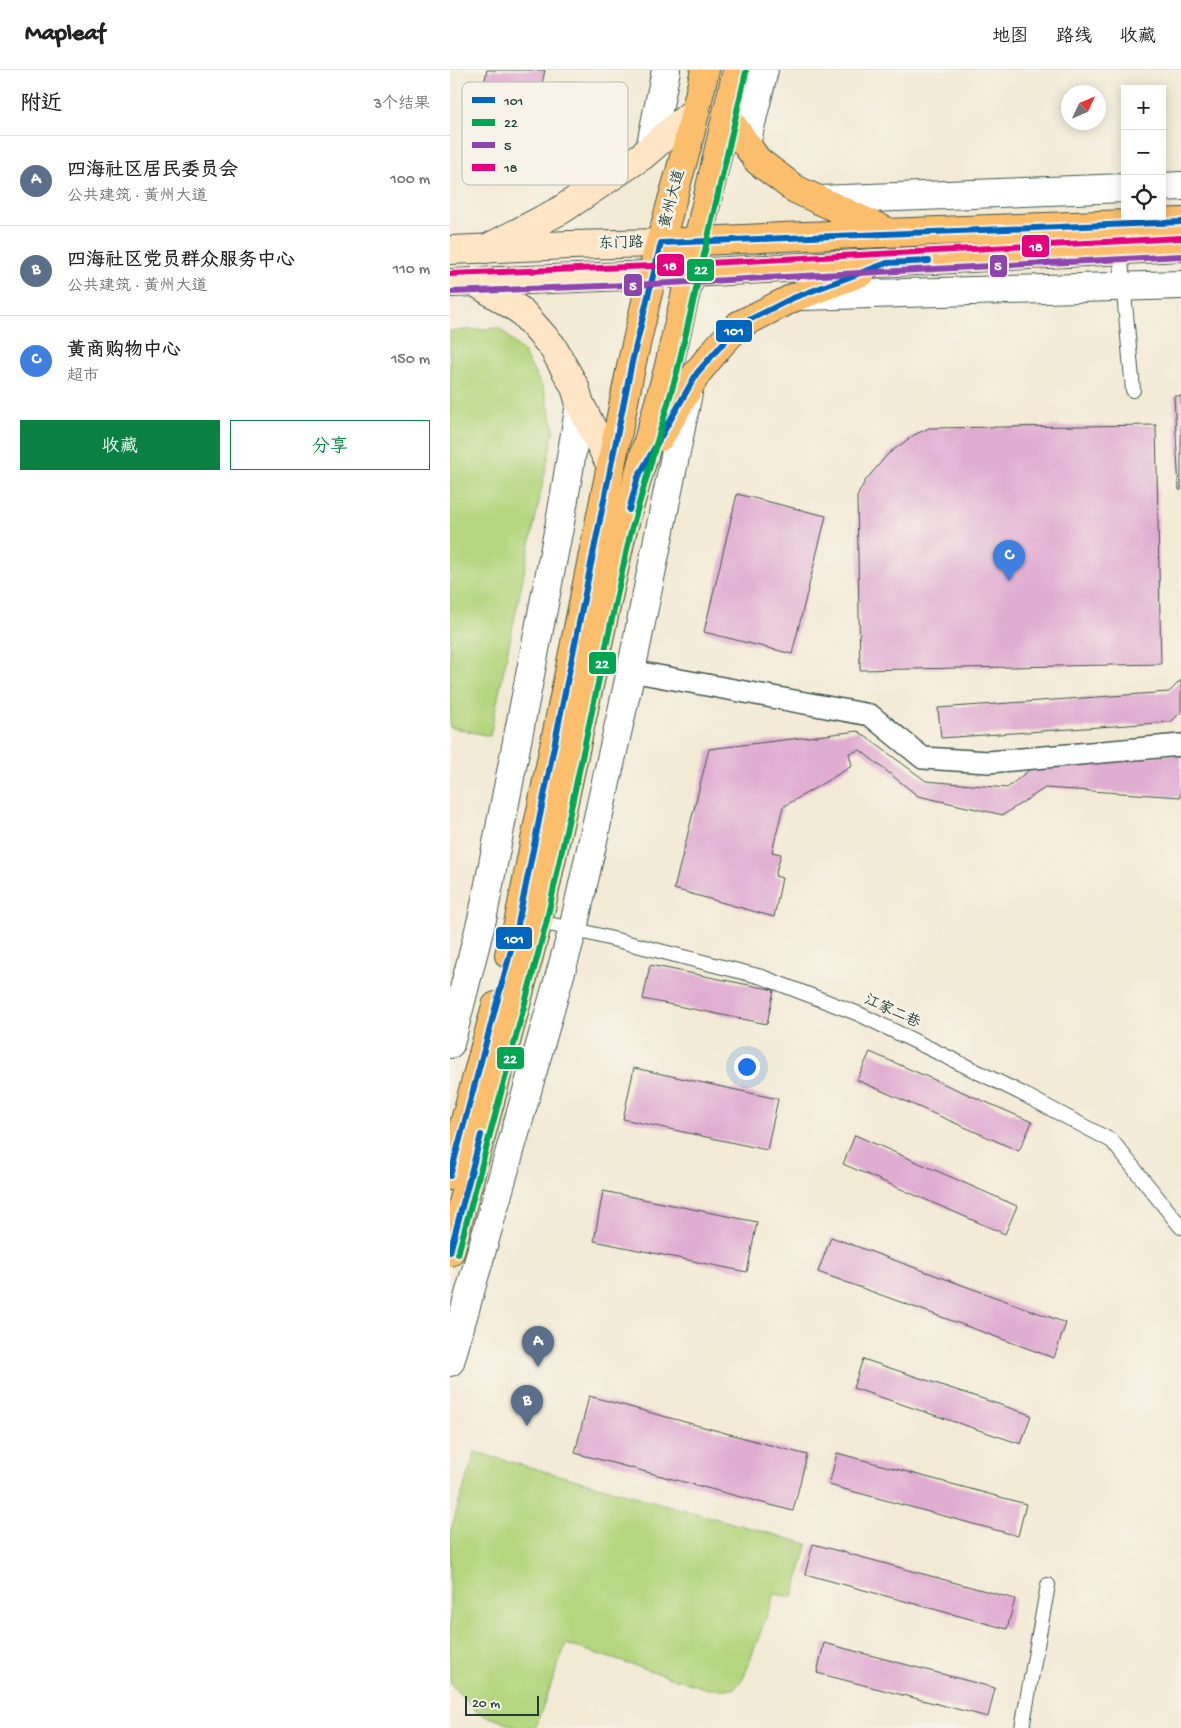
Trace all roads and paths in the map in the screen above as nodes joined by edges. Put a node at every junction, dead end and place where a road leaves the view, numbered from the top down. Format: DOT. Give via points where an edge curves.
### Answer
graph roads {
  1 [pos="666,70"];
  2 [pos="705,70"];
  3 [pos="737,70"];
  4 [pos="764,70"];
  5 [pos="696,110"];
  6 [pos="726,116"];
  7 [pos="746,144"];
  8 [pos="650,149"];
  9 [pos="628,164"];
  10 [pos="597,185"];
  11 [pos="1181,186"];
  12 [pos="1166,187"];
  13 [pos="1121,188"];
  14 [pos="819,200"];
  15 [pos="1181,222"];
  16 [pos="889,233"];
  17 [pos="698,242"];
  18 [pos="661,243"];
  19 [pos="1181,247"];
  20 [pos="486,249"];
  21 [pos="450,250"];
  22 [pos="1120,250"];
  23 [pos="887,263"];
  24 [pos="690,273"];
  25 [pos="652,276"];
  26 [pos="463,283"];
  27 [pos="1181,286"];
  28 [pos="1124,287"];
  29 [pos="798,296"];
  30 [pos="690,386"];
  31 [pos="1133,390"];
  32 [pos="580,404"];
  33 [pos="611,466"];
  34 [pos="638,477"];
  35 [pos="631,671"];
  36 [pos="1181,744"];
  37 [pos="538,922"];
  38 [pos="573,929"];
  39 [pos="450,1044"];
  40 [pos="450,1176"];
  41 [pos="1181,1227"];
  42 [pos="450,1252"];
  43 [pos="450,1362"];
  44 [pos="1048,1585"];
  45 [pos="1022,1728"];
  1 -- 8 [label="street"];
  2 -- 5 [label="main road, 黄州大道"];
  3 -- 6 [label="main road"];
  4 -- 7 [label="street"];
  5 -- 8 [label="main road"];
  5 -- 18 [label="main road, 黄州大道"];
  6 -- 7 [label="main road"];
  6 -- 17 [label="main road"];
  7 -- 14 [label="main road" via="758,161 795,189"];
  8 -- 9 [label="main road"];
  10 -- 20 [label="main road" via="561,210"];
  11 -- 12 [label="street"];
  13 -- 14 [label="street"];
  14 -- 16 [label="main road"];
  15 -- 16 [label="main road, 东门路"];
  16 -- 17 [label="main road, 东门路"];
  17 -- 18 [label="main road, 东门路"];
  17 -- 24 [label="main road"];
  18 -- 20 [label="main road, 东门路"];
  18 -- 25 [label="main road, 黄州大道"];
  19 -- 22 [label="main road"];
  20 -- 21 [label="main road, 东门路"];
  22 -- 23 [label="main road"];
  22 -- 28 [label="lane"];
  23 -- 24 [label="main road"];
  23 -- 29 [label="main road"];
  24 -- 25 [label="main road"];
  24 -- 34 [label="main road" via="668,370"];
  25 -- 26 [label="main road"];
  25 -- 33 [label="main road, 黄州大道"];
  26 -- 32 [label="main road" via="521,311 552,346"];
  27 -- 28 [label="street"];
  28 -- 29 [label="street"];
  28 -- 31 [label="lane"];
  29 -- 30 [label="main road" via="738,325 697,373"];
  30 -- 34 [label="main road"];
  30 -- 35 [label="street"];
  32 -- 33 [label="main road"];
  32 -- 39 [label="street" via="485,905"];
  33 -- 40 [label="main road, 黄州大道" via="518,924"];
  34 -- 37 [label="main road" via="622,533"];
  35 -- 36 [label="street" via="870,715 923,758 989,762"];
  35 -- 38 [label="street"];
  37 -- 38 [label="lane, 江家二巷"];
  37 -- 42 [label="main road"];
  38 -- 41 [label="lane, 江家二巷" via="762,977 859,1014 1021,1093 1112,1141"];
  38 -- 43 [label="street"];
  44 -- 45 [label="lane"];
}
